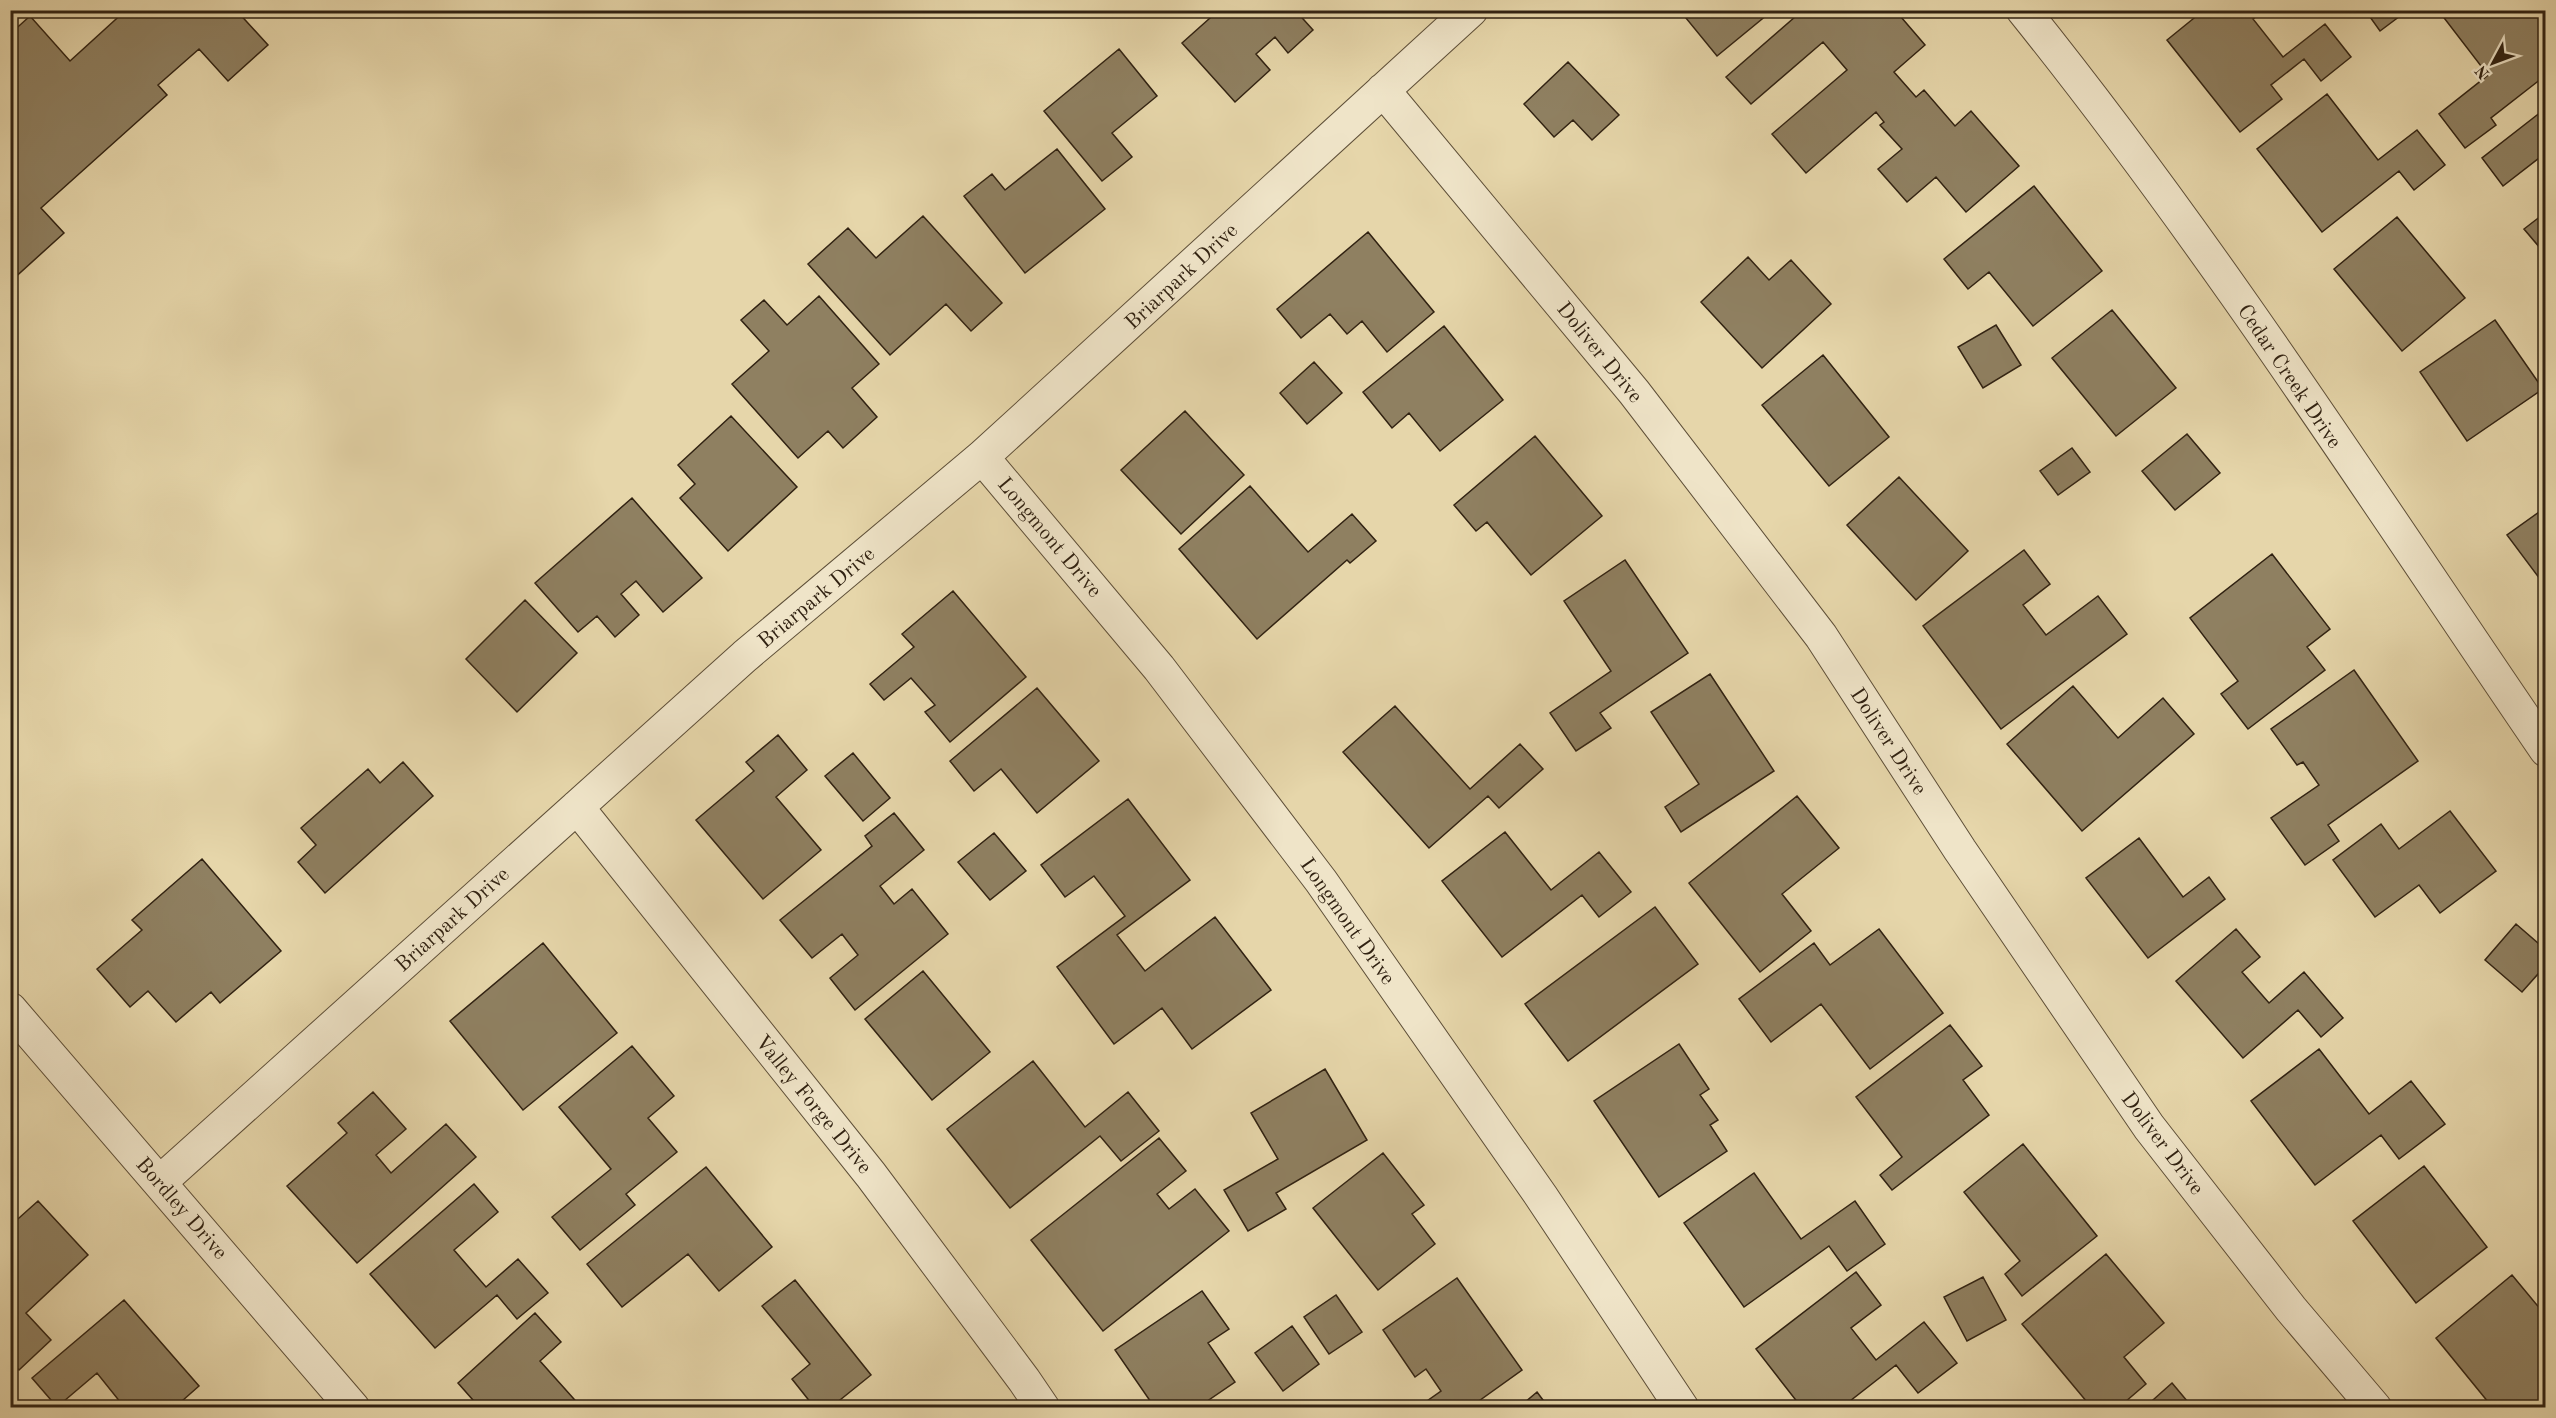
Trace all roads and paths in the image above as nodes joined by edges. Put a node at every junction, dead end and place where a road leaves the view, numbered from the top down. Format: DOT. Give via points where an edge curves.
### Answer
graph roads {
  1 [pos="1471,10"];
  2 [pos="2023,10"];
  3 [pos="1383,90"];
  4 [pos="982,457"];
  5 [pos="2546,750"];
  6 [pos="577,807"];
  7 [pos="10,1009"];
  8 [pos="160,1182"];
  9 [pos="353,1407"];
  10 [pos="1043,1407"];
  11 [pos="1682,1407"];
  12 [pos="2375,1407"];
  1 -- 3 [label="street, Briarpark Drive"];
  2 -- 5 [label="street, Cedar Creek Drive" via="2088,91 2241,304"];
  3 -- 4 [label="street, Briarpark Drive"];
  3 -- 12 [label="street, Doliver Drive" via="1634,392 1821,636 1960,850 2149,1127 2291,1309"];
  4 -- 6 [label="street, Briarpark Drive" via="745,656"];
  4 -- 11 [label="street, Longmont Drive" via="1160,668 1321,881"];
  6 -- 8 [label="street, Briarpark Drive"];
  6 -- 10 [label="street, Valley Forge Drive" via="871,1175"];
  7 -- 8 [label="street, Bordley Drive"];
  8 -- 9 [label="street, Bordley Drive"];
}
